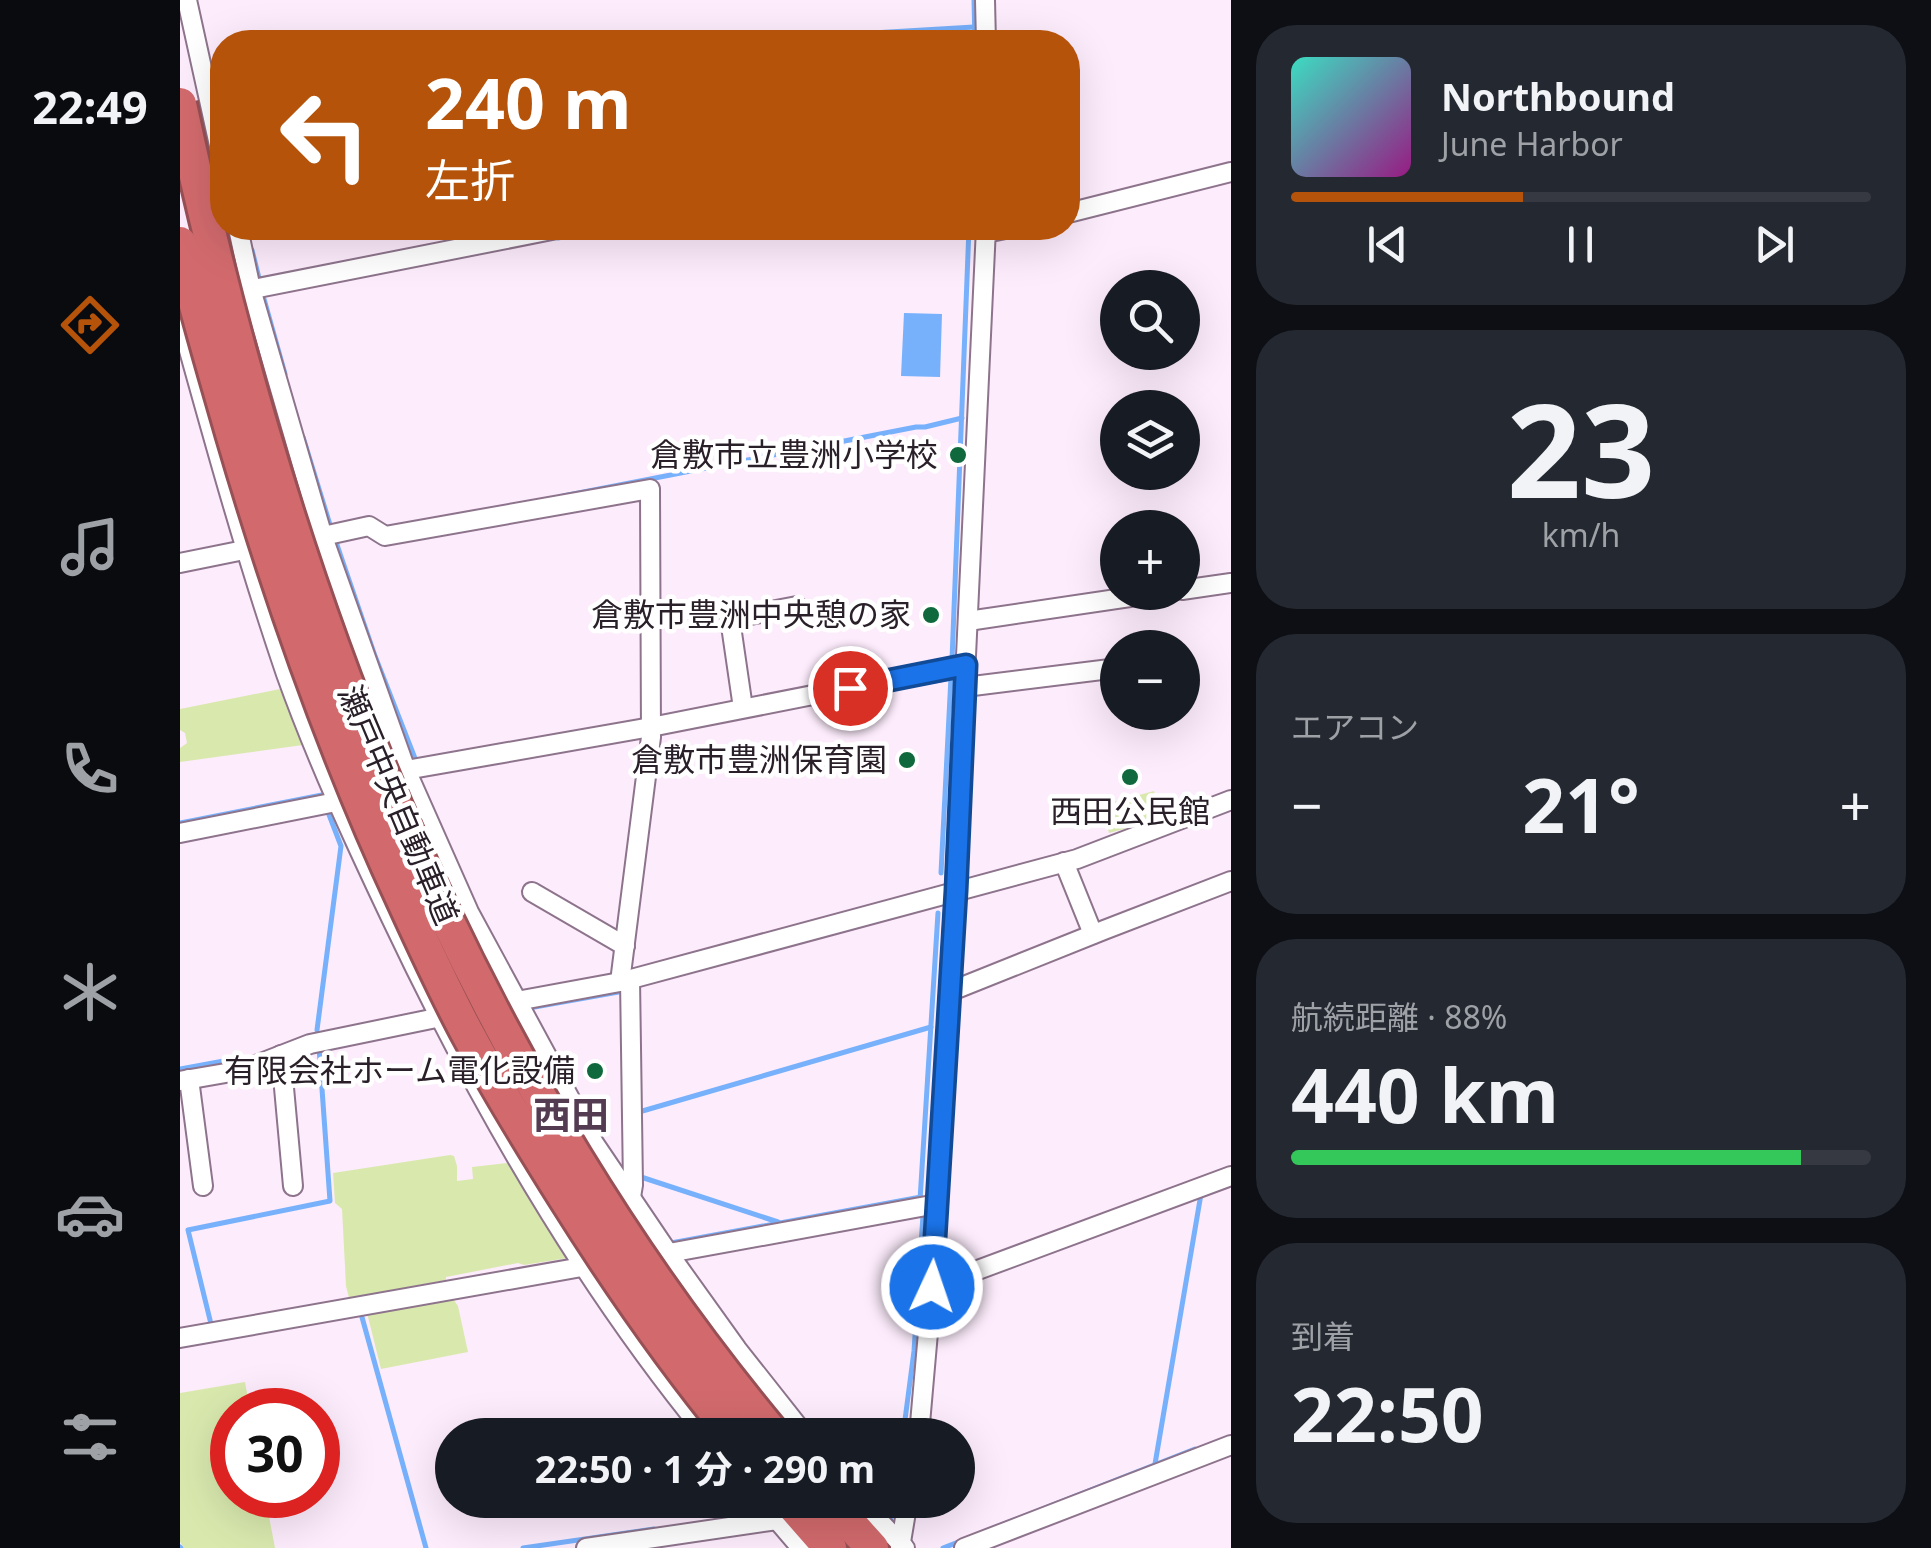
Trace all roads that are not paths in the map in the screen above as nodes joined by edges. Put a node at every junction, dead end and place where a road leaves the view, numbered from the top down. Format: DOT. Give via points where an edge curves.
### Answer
graph roads {
  1 [pos="187,0"];
  2 [pos="985,0"];
  3 [pos="986,30"];
  4 [pos="180,104"];
  5 [pos="210,104"];
  6 [pos="1231,172"];
  7 [pos="1080,210"];
  8 [pos="210,228"];
  9 [pos="213,240"];
  10 [pos="241,240"];
  11 [pos="501,240"];
  12 [pos="986,240"];
  13 [pos="180,243"];
  14 [pos="252,289"];
  15 [pos="180,303"];
  16 [pos="180,318"];
  17 [pos="323,537"];
  18 [pos="246,549"];
  19 [pos="180,563"];
  20 [pos="1231,583"];
  21 [pos="1200,587"];
  22 [pos="1100,601"];
  23 [pos="797,606"];
  24 [pos="968,621"];
  25 [pos="966,665"];
  26 [pos="1100,670"];
  27 [pos="964,687"];
  28 [pos="743,708"];
  29 [pos="654,729"];
  30 [pos="406,770"];
  31 [pos="1231,800"];
  32 [pos="336,802"];
  33 [pos="180,832"];
  34 [pos="1064,862"];
  35 [pos="1231,882"];
  36 [pos="956,891"];
  37 [pos="532,892"];
  38 [pos="1094,934"];
  39 [pos="625,946"];
  40 [pos="625,981"];
  41 [pos="950,992"];
  42 [pos="516,1001"];
  43 [pos="438,1018"];
  44 [pos="280,1055"];
  45 [pos="185,1080"];
  46 [pos="1231,1176"];
  47 [pos="202,1186"];
  48 [pos="293,1186"];
  49 [pos="630,1197"];
  50 [pos="937,1204"];
  51 [pos="668,1254"];
  52 [pos="583,1266"];
  53 [pos="932,1287"];
  54 [pos="180,1338"];
  55 [pos="694,1418"];
  56 [pos="721,1418"];
  57 [pos="761,1418"];
  58 [pos="791,1418"];
  59 [pos="920,1418"];
  60 [pos="1231,1445"];
  61 [pos="730,1518"];
  62 [pos="779,1518"];
  63 [pos="786,1518"];
  64 [pos="855,1518"];
  65 [pos="874,1518"];
  66 [pos="901,1518"];
  67 [pos="892,1542"];
  68 [pos="588,1548"];
  69 [pos="801,1548"];
  70 [pos="830,1548"];
  71 [pos="964,1548"];
  1 -- 5 [label="street"];
  2 -- 3 [label="street"];
  4 -- 8 [label="highway, 瀬戸中央自動車道, bridge"];
  6 -- 7 [label="street"];
  9 -- 57 [label="highway, 瀬戸中央自動車道, bridge" via="283,501 324,624 448,925 557,1128 632,1245"];
  10 -- 14 [label="street"];
  11 -- 14 [label="street"];
  12 -- 24 [label="street"];
  13 -- 56 [label="highway, 瀬戸中央自動車道, bridge" via="294,633 412,921 531,1143 638,1308"];
  14 -- 15 [label="street"];
  14 -- 17 [label="street"];
  16 -- 18 [label="street"];
  17 -- 18 [label="street"];
  17 -- 29 [label="street" via="369,526 384,536 650,489"];
  17 -- 30 [label="street"];
  18 -- 19 [label="street"];
  18 -- 32 [label="street"];
  20 -- 21 [label="street"];
  22 -- 24 [label="street"];
  23 -- 28 [label="street" via="730,619"];
  24 -- 25 [label="street"];
  25 -- 27 [label="street"];
  25 -- 28 [label="street"];
  26 -- 27 [label="street"];
  27 -- 36 [label="street"];
  28 -- 29 [label="street"];
  29 -- 30 [label="street"];
  29 -- 39 [label="street"];
  30 -- 32 [label="street"];
  30 -- 42 [label="street"];
  31 -- 34 [label="street"];
  32 -- 33 [label="street"];
  32 -- 43 [label="street"];
  34 -- 36 [label="street"];
  34 -- 38 [label="street"];
  35 -- 38 [label="street"];
  36 -- 40 [label="street"];
  36 -- 41 [label="street"];
  37 -- 39 [label="street"];
  38 -- 41 [label="street"];
  39 -- 40 [label="street"];
  40 -- 42 [label="street"];
  40 -- 49 [label="street"];
  41 -- 50 [label="street"];
  42 -- 43 [label="street"];
  42 -- 49 [label="street"];
  43 -- 44 [label="street"];
  43 -- 52 [label="street"];
  44 -- 45 [label="street"];
  44 -- 48 [label="street"];
  45 -- 47 [label="street"];
  46 -- 53 [label="street"];
  49 -- 51 [label="street"];
  50 -- 51 [label="street"];
  50 -- 53 [label="street"];
  51 -- 52 [label="street"];
  51 -- 58 [label="street"];
  52 -- 54 [label="street"];
  52 -- 55 [label="street"];
  53 -- 59 [label="street"];
  60 -- 71 [label="street"];
  61 -- 68 [label="street"];
  62 -- 69 [label="street"];
  63 -- 70 [label="highway"];
  64 -- 67 [label="highway"];
  65 -- 67 [label="street"];
  66 -- 67 [label="street"];
}
